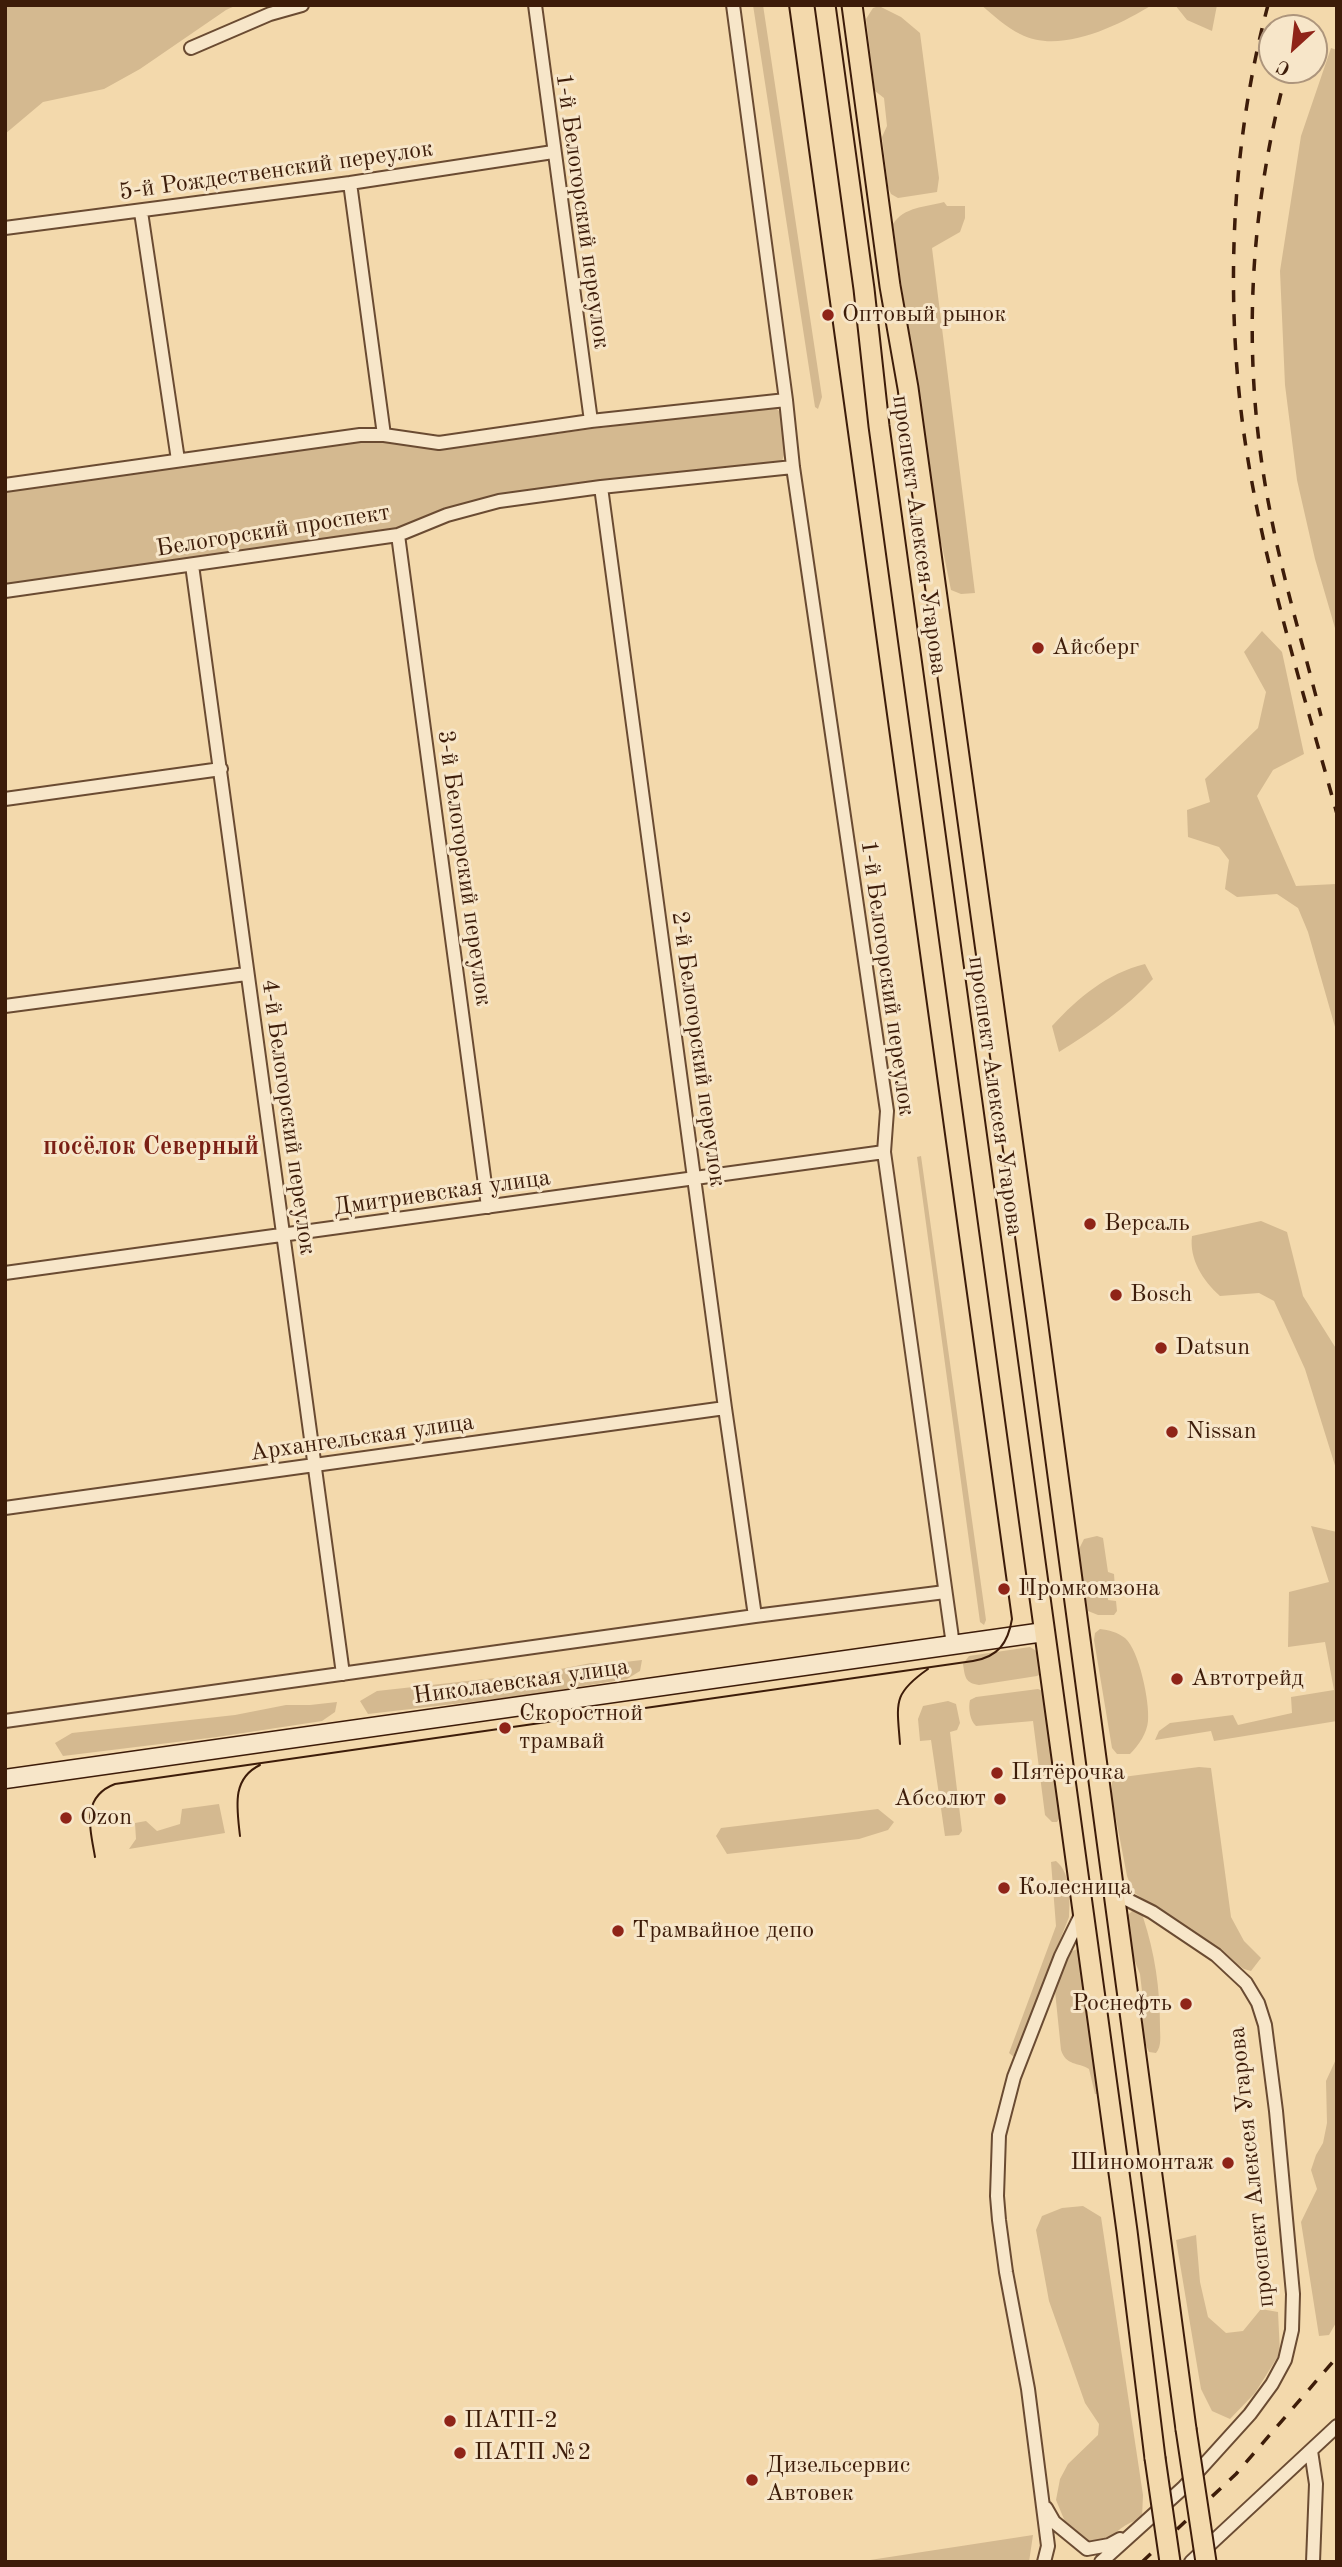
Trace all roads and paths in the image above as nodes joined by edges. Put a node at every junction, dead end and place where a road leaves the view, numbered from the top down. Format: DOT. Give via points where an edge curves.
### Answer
graph roads {
  1 [pos="302,5"];
  2 [pos="534,5"];
  3 [pos="733,5"];
  4 [pos="825,5"];
  5 [pos="852,5"];
  6 [pos="191,48"];
  7 [pos="553,152"];
  8 [pos="350,183"];
  9 [pos="141,212"];
  10 [pos="5,228"];
  11 [pos="890,286"];
  12 [pos="864,289"];
  13 [pos="786,400"];
  14 [pos="591,421"];
  15 [pos="384,435"];
  16 [pos="178,460"];
  17 [pos="793,467"];
  18 [pos="5,485"];
  19 [pos="601,487"];
  20 [pos="398,535"];
  21 [pos="192,565"];
  22 [pos="5,590"];
  23 [pos="221,769"];
  24 [pos="5,799"];
  25 [pos="247,974"];
  26 [pos="5,1006"];
  27 [pos="884,1152"];
  28 [pos="695,1178"];
  29 [pos="488,1207"];
  30 [pos="284,1236"];
  31 [pos="5,1273"];
  32 [pos="725,1408"];
  33 [pos="316,1466"];
  34 [pos="5,1508"];
  35 [pos="945,1592"];
  36 [pos="755,1616"];
  37 [pos="1078,1626"];
  38 [pos="1044,1632"];
  39 [pos="953,1646"];
  40 [pos="343,1674"];
  41 [pos="5,1721"];
  42 [pos="5,1779"];
  43 [pos="1114,1893"];
  44 [pos="1083,1910"];
  45 [pos="1337,2426"];
  46 [pos="1311,2451"];
  47 [pos="1042,2501"];
  48 [pos="1129,2535"];
  49 [pos="1044,2562"];
  50 [pos="1101,2562"];
  51 [pos="1170,2562"];
  52 [pos="1191,2562"];
  53 [pos="1206,2562"];
  54 [pos="1313,2562"];
  1 -- 6 [label="street"];
  2 -- 7 [label="street, 1-й Белогорский переулок"];
  3 -- 13 [label="street, 1-й Белогорский переулок"];
  4 -- 12 [label="main road, проспект Алексея Угарова"];
  5 -- 11 [label="main road, проспект Алексея Угарова"];
  7 -- 8 [label="street, 5-й Рождественский переулок"];
  7 -- 14 [label="street, 1-й Белогорский переулок"];
  8 -- 9 [label="street, 5-й Рождественский переулок"];
  8 -- 15 [label="street"];
  9 -- 10 [label="street, 5-й Рождественский переулок"];
  9 -- 16 [label="street"];
  11 -- 12 [label="main road"];
  11 -- 37 [label="main road, проспект Алексея Угарова" via="908,388"];
  12 -- 38 [label="main road, проспект Алексея Угарова"];
  13 -- 14 [label="street"];
  13 -- 17 [label="street, 1-й Белогорский переулок"];
  14 -- 15 [label="street" via="439,443"];
  15 -- 16 [label="street"];
  16 -- 18 [label="street"];
  17 -- 19 [label="street, Белогорский проспект"];
  17 -- 27 [label="street, 1-й Белогорский переулок" via="887,1111"];
  19 -- 20 [label="street, Белогорский проспект" via="499,501 447,514"];
  19 -- 28 [label="street, 2-й Белогорский переулок"];
  20 -- 21 [label="street, Белогорский проспект"];
  20 -- 29 [label="street, 3-й Белогорский переулок"];
  21 -- 22 [label="street, Белогорский проспект"];
  21 -- 23 [label="street, 4-й Белогорский переулок"];
  23 -- 24 [label="street"];
  23 -- 25 [label="street, 4-й Белогорский переулок"];
  25 -- 26 [label="street"];
  25 -- 30 [label="street, 4-й Белогорский переулок"];
  27 -- 28 [label="street, Дмитриевская улица"];
  27 -- 35 [label="street, 1-й Белогорский переулок"];
  28 -- 29 [label="street, Дмитриевская улица"];
  28 -- 32 [label="street, 2-й Белогорский переулок"];
  29 -- 30 [label="street, Дмитриевская улица"];
  30 -- 31 [label="street, Дмитриевская улица"];
  30 -- 33 [label="street, 4-й Белогорский переулок"];
  32 -- 33 [label="street, Архангельская улица"];
  32 -- 36 [label="street, 2-й Белогорский переулок"];
  33 -- 34 [label="street, Архангельская улица"];
  33 -- 40 [label="street, 4-й Белогорский переулок"];
  35 -- 36 [label="street, Николаевская улица"];
  35 -- 39 [label="street, 1-й Белогорский переулок"];
  36 -- 40 [label="street, Николаевская улица"];
  37 -- 38 [label="main road"];
  37 -- 43 [label="main road, проспект Алексея Угарова"];
  38 -- 39 [label="main road, Николаевская улица"];
  38 -- 44 [label="main road, проспект Алексея Угарова"];
  39 -- 42 [label="main road, Николаевская улица"];
  40 -- 41 [label="street, Николаевская улица"];
  43 -- 48 [label="street, проспект Алексея Угарова" via="1152,1912 1216,1955 1246,1983 1258,2003 1276,2111 1293,2294 1292,2330 1285,2360 1272,2384 1183,2488"];
  43 -- 53 [label="main road, проспект Алексея Угарова, bridge"];
  44 -- 47 [label="street, проспект Алексея Угарова" via="1014,2077 999,2135 999,2220"];
  44 -- 51 [label="main road, проспект Алексея Угарова, bridge"];
  45 -- 46 [label="street"];
  46 -- 52 [label="street"];
  46 -- 54 [label="street" via="1316,2484"];
  47 -- 48 [label="street, проспект Алексея Угарова" via="1054,2522 1087,2549"];
  47 -- 49 [label="street, проспект Алексея Угарова" via="1048,2546"];
  48 -- 50 [label="street, проспект Алексея Угарова"];
}
